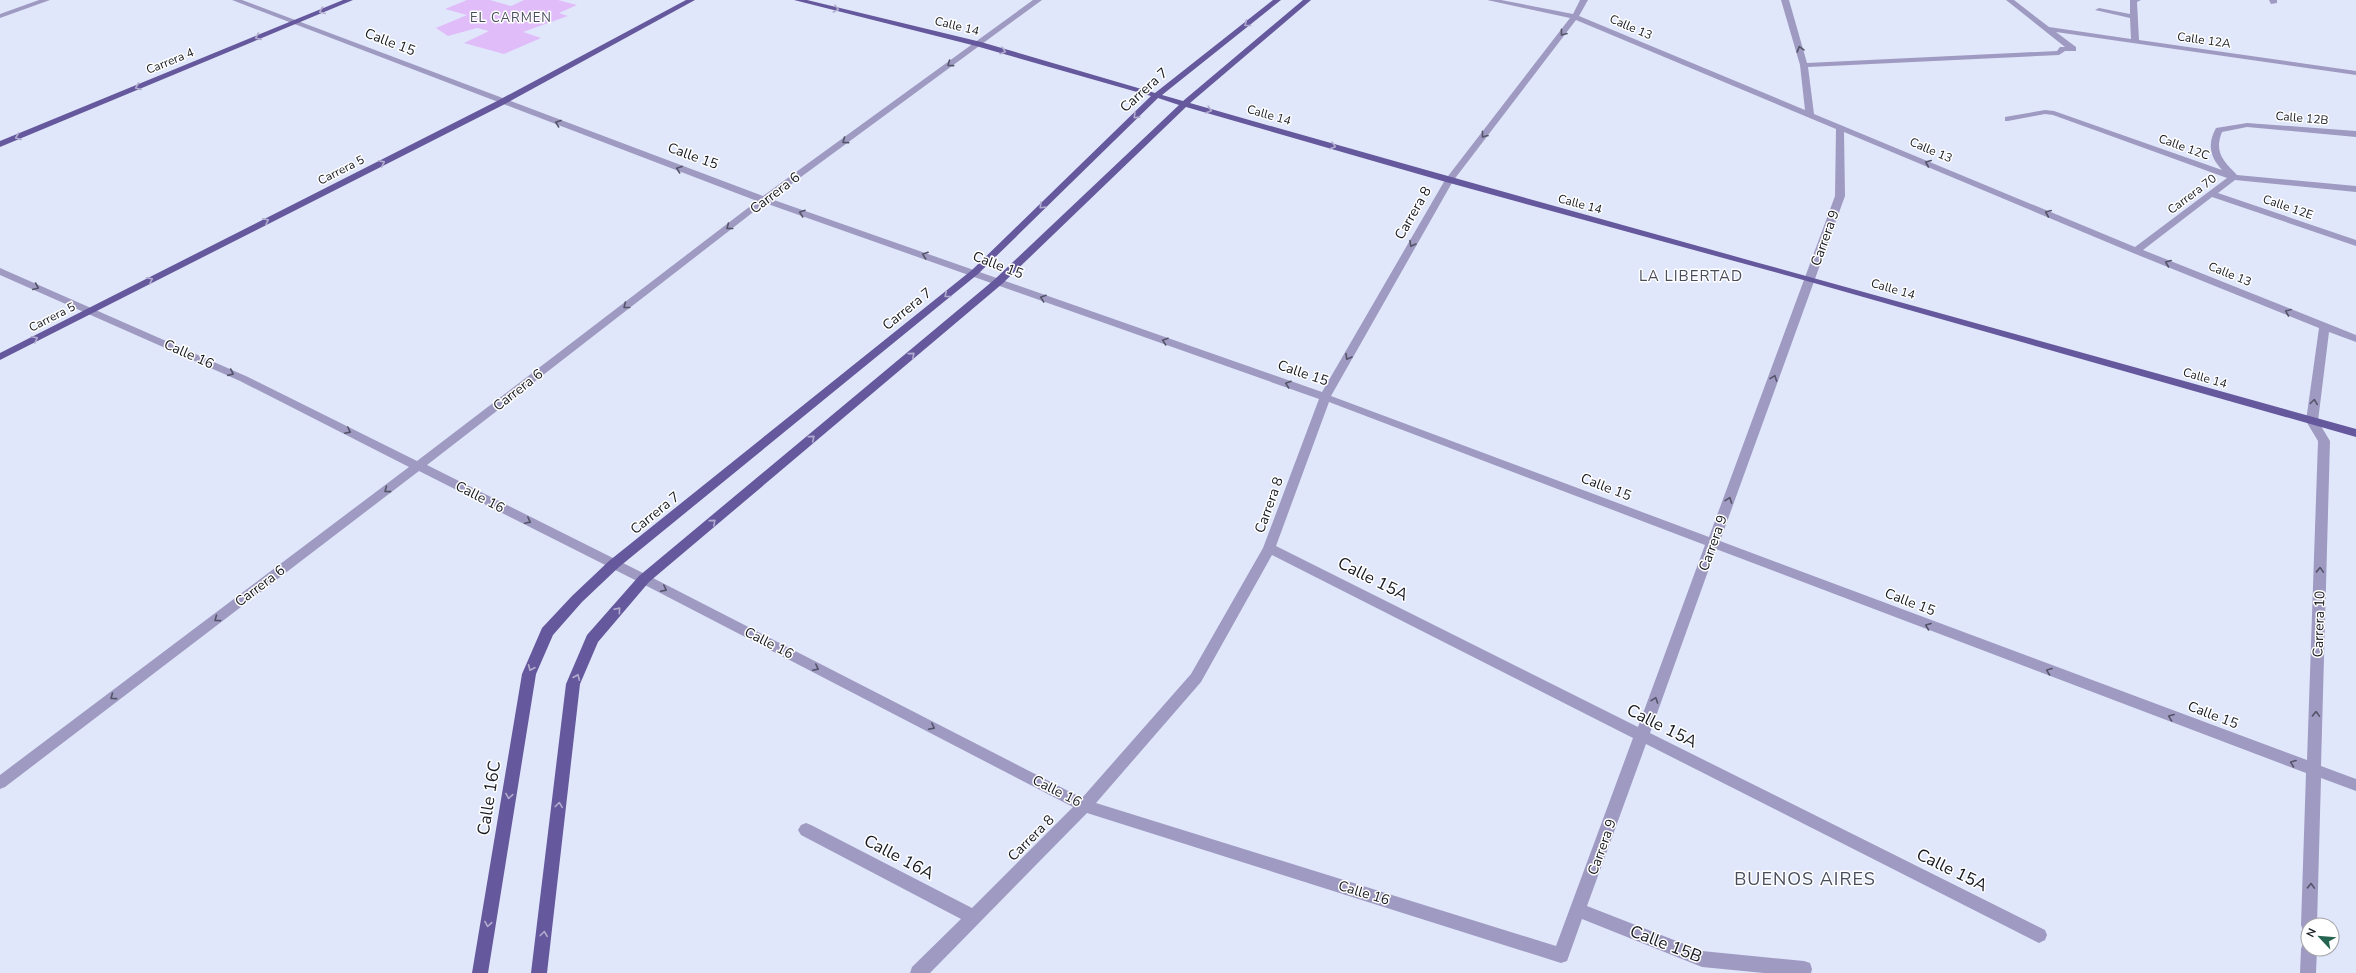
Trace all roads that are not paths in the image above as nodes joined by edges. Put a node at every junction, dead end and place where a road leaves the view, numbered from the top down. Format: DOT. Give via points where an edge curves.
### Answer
graph roads {
  1 [pos="46,0"];
  2 [pos="236,0"];
  3 [pos="349,0"];
  4 [pos="691,0"];
  5 [pos="798,0"];
  6 [pos="1038,0"];
  7 [pos="1277,0"];
  8 [pos="1307,0"];
  9 [pos="1491,0"];
  10 [pos="1584,0"];
  11 [pos="1785,0"];
  12 [pos="2010,0"];
  13 [pos="2137,0"];
  14 [pos="2099,10"];
  15 [pos="0,16"];
  16 [pos="1575,17"];
  17 [pos="2134,17"];
  18 [pos="294,22"];
  19 [pos="2048,29"];
  20 [pos="2135,42"];
  21 [pos="978,44"];
  22 [pos="1804,65"];
  23 [pos="2356,73"];
  24 [pos="1157,95"];
  25 [pos="502,102"];
  26 [pos="1185,103"];
  27 [pos="1810,115"];
  28 [pos="2008,118"];
  29 [pos="2247,125"];
  30 [pos="1840,126"];
  31 [pos="2356,134"];
  32 [pos="0,144"];
  33 [pos="2233,177"];
  34 [pos="1449,180"];
  35 [pos="2356,189"];
  36 [pos="2212,194"];
  37 [pos="764,200"];
  38 [pos="2356,243"];
  39 [pos="2136,250"];
  40 [pos="0,271"];
  41 [pos="975,272"];
  42 [pos="1810,278"];
  43 [pos="998,282"];
  44 [pos="91,310"];
  45 [pos="2324,327"];
  46 [pos="2356,339"];
  47 [pos="0,357"];
  48 [pos="1325,397"];
  49 [pos="2312,421"];
  50 [pos="2356,433"];
  51 [pos="418,466"];
  52 [pos="1712,545"];
  53 [pos="1269,548"];
  54 [pos="614,564"];
  55 [pos="644,579"];
  56 [pos="547,632"];
  57 [pos="1642,737"];
  58 [pos="2314,770"];
  59 [pos="0,783"];
  60 [pos="2356,785"];
  61 [pos="1084,806"];
  62 [pos="806,830"];
  63 [pos="1579,910"];
  64 [pos="973,917"];
  65 [pos="2309,917"];
  66 [pos="2039,935"];
  67 [pos="1561,955"];
  68 [pos="2309,957"];
  69 [pos="1804,969"];
  70 [pos="480,973"];
  71 [pos="539,973"];
  72 [pos="918,973"];
  73 [pos="2308,973"];
  1 -- 15 [label="street"];
  2 -- 18 [label="street, Calle 15"];
  3 -- 18 [label="main road, Carrera 4, one-way"];
  4 -- 25 [label="main road, Carrera 5"];
  5 -- 21 [label="main road, Calle 14, one-way"];
  6 -- 21 [label="street, Carrera 6"];
  7 -- 24 [label="main road, Carrera 7, one-way"];
  8 -- 26 [label="main road"];
  9 -- 16 [label="street, Calle 13"];
  10 -- 16 [label="street, Carrera 8"];
  22 -- 11 [label="street, one-way"];
  12 -- 19 [label="street"];
  13 -- 17 [label="street" via="2134,1"];
  14 -- 17 [label="street"];
  16 -- 27 [label="street, Calle 13"];
  16 -- 34 [label="street, Carrera 8, one-way"];
  17 -- 20 [label="street"];
  18 -- 25 [label="street, Calle 15"];
  18 -- 32 [label="main road, Carrera 4, one-way"];
  19 -- 20 [label="street, Calle 12A"];
  19 -- 22 [label="street" via="2073,49 2062,49 2059,53"];
  20 -- 23 [label="street, Calle 12A"];
  21 -- 24 [label="main road, Calle 14, one-way"];
  21 -- 37 [label="street, Carrera 6, one-way"];
  22 -- 27 [label="street"];
  24 -- 26 [label="main road, Calle 14"];
  24 -- 41 [label="main road, Carrera 7, one-way"];
  37 -- 25 [label="street, Calle 15, one-way"];
  44 -- 25 [label="main road, Carrera 5, one-way"];
  26 -- 34 [label="main road, Calle 14, one-way"];
  26 -- 43 [label="main road"];
  27 -- 30 [label="street, Calle 13"];
  28 -- 33 [label="street, Calle 12C" via="2045,112 2063,115"];
  29 -- 31 [label="street, Calle 12B"];
  29 -- 33 [label="street, Carrera 70" via="2219,130 2212,143 2216,158"];
  39 -- 30 [label="street, Calle 13, one-way"];
  30 -- 42 [label="street, Carrera 9" via="1840,196"];
  33 -- 35 [label="street, Calle 12C"];
  33 -- 36 [label="street, Carrera 70"];
  34 -- 42 [label="main road, Calle 14"];
  34 -- 48 [label="street, Carrera 8, one-way"];
  36 -- 38 [label="street, Calle 12E"];
  36 -- 39 [label="street, Carrera 70"];
  41 -- 37 [label="street, Calle 15, one-way"];
  37 -- 51 [label="street, Carrera 6, one-way"];
  45 -- 39 [label="street, Calle 13, one-way"];
  40 -- 44 [label="street, Calle 16, one-way"];
  41 -- 43 [label="street, Calle 15"];
  41 -- 54 [label="main road, Carrera 7, one-way"];
  42 -- 49 [label="main road, Calle 14"];
  52 -- 42 [label="street, Carrera 9, one-way"];
  48 -- 43 [label="street, Calle 15, one-way"];
  55 -- 43 [label="main road, one-way"];
  47 -- 44 [label="main road, Carrera 5, one-way"];
  44 -- 51 [label="street, Calle 16, one-way" via="244,379"];
  45 -- 46 [label="street, Calle 13"];
  49 -- 45 [label="street, one-way"];
  48 -- 52 [label="street, Calle 15"];
  48 -- 53 [label="street, Carrera 8"];
  49 -- 50 [label="main road, Calle 14"];
  58 -- 49 [label="street, Carrera 10, one-way" via="2324,441"];
  51 -- 54 [label="street, Calle 16, one-way"];
  51 -- 59 [label="street, Carrera 6, one-way"];
  57 -- 52 [label="street, Carrera 9, one-way"];
  58 -- 52 [label="street, Calle 15, one-way"];
  53 -- 57 [label="street, Calle 15A"];
  53 -- 61 [label="street, Carrera 8" via="1196,678"];
  54 -- 55 [label="street, Calle 16"];
  54 -- 56 [label="main road, Carrera 7"];
  55 -- 61 [label="street, Calle 16, one-way"];
  71 -- 55 [label="main road, one-way" via="573,684 592,640"];
  56 -- 70 [label="main road, Calle 16C, one-way" via="529,674"];
  57 -- 63 [label="street, Carrera 9"];
  57 -- 66 [label="street, Calle 15A"];
  58 -- 60 [label="street, Calle 15"];
  65 -- 58 [label="street, Carrera 10, one-way"];
  61 -- 64 [label="street, Carrera 8"];
  61 -- 67 [label="street, Calle 16"];
  62 -- 64 [label="street, Calle 16A"];
  63 -- 67 [label="street, Carrera 9"];
  63 -- 69 [label="street, Calle 15B" via="1702,959"];
  64 -- 72 [label="street, Carrera 8"];
  68 -- 73 [label="street"];
}
